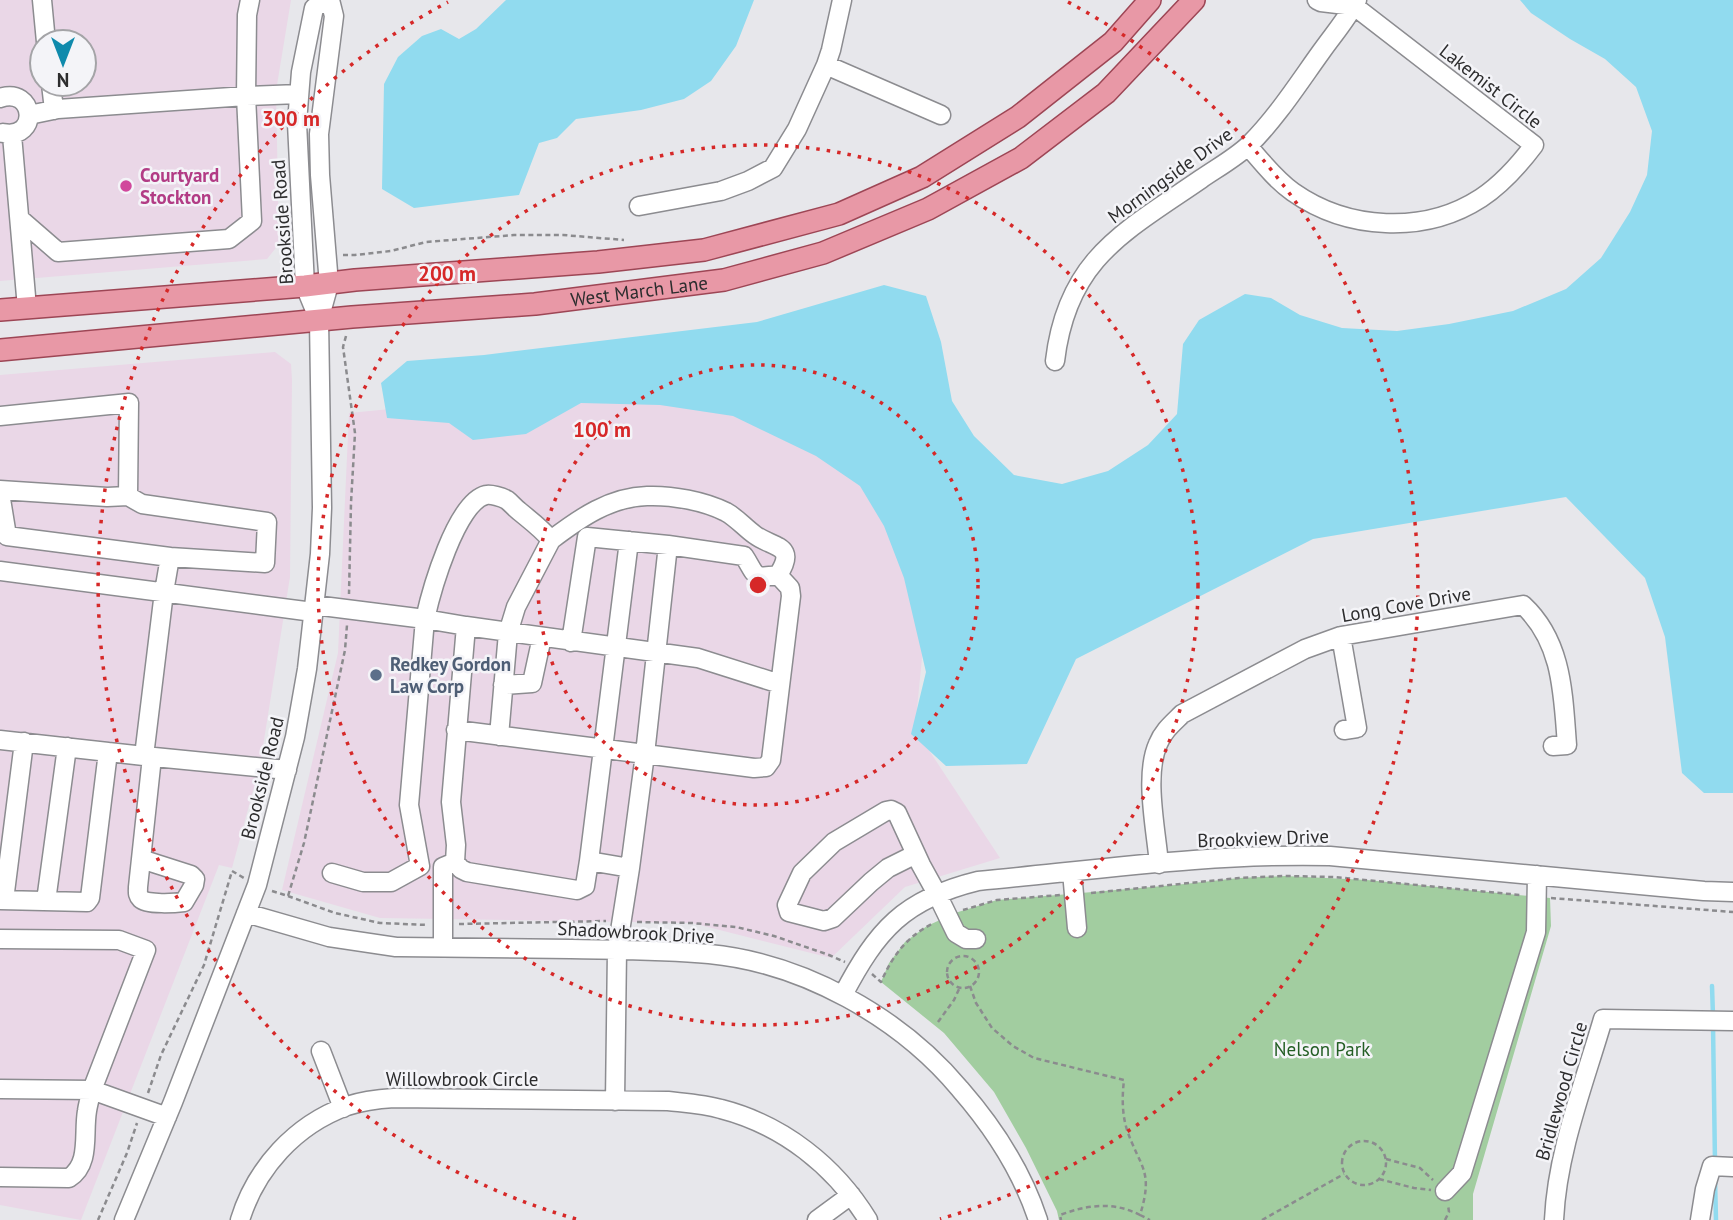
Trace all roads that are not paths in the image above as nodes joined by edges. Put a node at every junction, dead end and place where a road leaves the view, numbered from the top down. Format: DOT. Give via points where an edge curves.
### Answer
graph roads {
  1 [pos="42,0"];
  2 [pos="250,0"];
  3 [pos="327,0"];
  4 [pos="842,0"];
  5 [pos="1150,0"];
  6 [pos="1194,0"];
  7 [pos="1317,0"];
  8 [pos="1354,2"];
  9 [pos="45,28"];
  10 [pos="826,65"];
  11 [pos="299,94"];
  12 [pos="246,96"];
  13 [pos="53,98"];
  14 [pos="0,99"];
  15 [pos="54,110"];
  16 [pos="29,115"];
  17 [pos="941,115"];
  18 [pos="6,133"];
  19 [pos="1248,146"];
  20 [pos="639,206"];
  21 [pos="13,211"];
  22 [pos="328,284"];
  23 [pos="305,286"];
  24 [pos="27,308"];
  25 [pos="0,310"];
  26 [pos="319,320"];
  27 [pos="0,350"];
  28 [pos="1055,361"];
  29 [pos="0,416"];
  30 [pos="0,491"];
  31 [pos="128,496"];
  32 [pos="569,527"];
  33 [pos="587,537"];
  34 [pos="551,540"];
  35 [pos="765,540"];
  36 [pos="629,541"];
  37 [pos="668,545"];
  38 [pos="744,556"];
  39 [pos="170,557"];
  40 [pos="0,571"];
  41 [pos="778,575"];
  42 [pos="164,592"];
  43 [pos="314,608"];
  44 [pos="425,619"];
  45 [pos="466,626"];
  46 [pos="508,633"];
  47 [pos="1341,636"];
  48 [pos="542,638"];
  49 [pos="571,642"];
  50 [pos="616,648"];
  51 [pos="656,652"];
  52 [pos="780,684"];
  53 [pos="503,685"];
  54 [pos="456,730"];
  55 [pos="1344,730"];
  56 [pos="499,736"];
  57 [pos="0,740"];
  58 [pos="24,742"];
  59 [pos="1553,746"];
  60 [pos="66,747"];
  61 [pos="603,748"];
  62 [pos="108,752"];
  63 [pos="645,754"];
  64 [pos="148,756"];
  65 [pos="287,770"];
  66 [pos="916,854"];
  67 [pos="141,859"];
  68 [pos="589,861"];
  69 [pos="1159,863"];
  70 [pos="449,864"];
  71 [pos="419,866"];
  72 [pos="630,868"];
  73 [pos="1072,872"];
  74 [pos="332,873"];
  75 [pos="1537,876"];
  76 [pos="1733,892"];
  77 [pos="937,894"];
  78 [pos="2,900"];
  79 [pos="46,901"];
  80 [pos="246,913"];
  81 [pos="1077,928"];
  82 [pos="0,939"];
  83 [pos="976,939"];
  84 [pos="443,947"];
  85 [pos="617,950"];
  86 [pos="843,995"];
  87 [pos="1733,1021"];
  88 [pos="321,1051"];
  89 [pos="0,1089"];
  90 [pos="92,1090"];
  91 [pos="615,1101"];
  92 [pos="343,1108"];
  93 [pos="167,1117"];
  94 [pos="1733,1167"];
  95 [pos="0,1177"];
  96 [pos="1445,1191"];
  97 [pos="851,1195"];
  98 [pos="124,1220"];
  99 [pos="240,1220"];
  100 [pos="817,1220"];
  101 [pos="868,1220"];
  102 [pos="1038,1220"];
  103 [pos="1554,1220"];
  104 [pos="1700,1220"];
  1 -- 9 [label="street"];
  2 -- 12 [label="street"];
  3 -- 11 [label="street, Brookside Road" via="314,8"];
  3 -- 22 [label="street, Brookside Road" via="334,16 319,134"];
  4 -- 10 [label="street"];
  5 -- 22 [label="main road, West March Lane" via="1113,42 1018,117 922,177 839,214 704,250"];
  6 -- 26 [label="main road, West March Lane" via="1106,93 1021,158 928,209 823,253 724,280 535,304"];
  7 -- 8 [label="street, Lakemist Circle"];
  8 -- 19 [label="street, Morningside Drive" via="1276,116"];
  8 -- 19 [label="street, Lakemist Circle" via="1534,145 1501,183 1479,199 1454,212 1404,223 1354,220 1309,202 1275,177"];
  10 -- 17 [label="street"];
  10 -- 20 [label="street" via="797,129 772,168 721,191"];
  11 -- 12 [label="street"];
  11 -- 23 [label="street, Brookside Road"];
  12 -- 15 [label="street"];
  12 -- 21 [label="street" via="252,221 229,239 58,252"];
  13 -- 15 [label="street"];
  14 -- 16 [label="street" via="19,99"];
  15 -- 16 [label="street"];
  16 -- 18 [label="street" via="26,126 17,133"];
  18 -- 21 [label="street"];
  19 -- 28 [label="street, Morningside Drive" via="1100,254 1073,294 1060,327"];
  21 -- 24 [label="street"];
  22 -- 23 [label="main road, West March Lane"];
  22 -- 26 [label="street, Brookside Road"];
  23 -- 24 [label="main road, West March Lane"];
  23 -- 26 [label="street, Brookside Road"];
  24 -- 25 [label="main road, West March Lane"];
  26 -- 27 [label="main road, West March Lane"];
  26 -- 43 [label="street, Brookside Road" via="322,508"];
  29 -- 31 [label="street" via="129,403"];
  30 -- 31 [label="street"];
  30 -- 39 [label="street" via="7,536"];
  31 -- 39 [label="street" via="142,504 267,522 265,562"];
  32 -- 33 [label="street"];
  32 -- 34 [label="street"];
  32 -- 35 [label="street" via="610,503 647,496 690,499 727,512"];
  33 -- 36 [label="street"];
  33 -- 49 [label="street"];
  34 -- 44 [label="street" via="506,499 488,494 475,500 444,554"];
  34 -- 46 [label="street" via="516,607"];
  35 -- 38 [label="street"];
  35 -- 41 [label="street" via="785,554"];
  36 -- 37 [label="street"];
  36 -- 50 [label="street"];
  37 -- 38 [label="street"];
  37 -- 51 [label="street"];
  38 -- 41 [label="street" via="753,573 762,578"];
  39 -- 42 [label="street"];
  40 -- 42 [label="street"];
  41 -- 52 [label="street" via="791,596"];
  42 -- 43 [label="street"];
  42 -- 64 [label="street"];
  43 -- 44 [label="street"];
  43 -- 65 [label="street, Brookside Road"];
  44 -- 45 [label="street"];
  44 -- 71 [label="street" via="409,805"];
  45 -- 46 [label="street"];
  45 -- 54 [label="street"];
  46 -- 48 [label="street"];
  46 -- 53 [label="street"];
  47 -- 55 [label="street" via="1357,728"];
  47 -- 59 [label="street, Long Cove Drive" via="1523,604 1541,626 1560,671 1567,745"];
  47 -- 69 [label="street, Long Cove Drive" via="1305,649 1194,707 1168,727 1151,771"];
  48 -- 49 [label="street"];
  48 -- 53 [label="street" via="532,683"];
  49 -- 50 [label="street"];
  50 -- 51 [label="street"];
  50 -- 61 [label="street"];
  51 -- 52 [label="street" via="698,658"];
  51 -- 63 [label="street"];
  52 -- 63 [label="street" via="771,760 766,767"];
  53 -- 56 [label="street"];
  54 -- 56 [label="street"];
  54 -- 70 [label="street" via="451,803 456,845"];
  56 -- 61 [label="street"];
  57 -- 58 [label="street"];
  58 -- 60 [label="street"];
  58 -- 78 [label="street"];
  60 -- 62 [label="street"];
  60 -- 79 [label="street"];
  61 -- 63 [label="street"];
  61 -- 68 [label="street"];
  62 -- 64 [label="street"];
  62 -- 79 [label="street" via="92,895 87,902"];
  63 -- 72 [label="street"];
  64 -- 65 [label="street"];
  64 -- 67 [label="street"];
  65 -- 80 [label="street, Brookside Road"];
  66 -- 66 [label="street" via="897,813 886,811 834,842 802,873 787,905 789,912 824,921 833,918 888,868"];
  66 -- 77 [label="street"];
  68 -- 70 [label="street" via="586,886 577,890 467,872"];
  68 -- 72 [label="street"];
  69 -- 73 [label="street, Brookview Drive"];
  69 -- 75 [label="street, Brookview Drive" via="1329,856"];
  70 -- 71 [label="street"];
  70 -- 84 [label="street"];
  71 -- 74 [label="street" via="391,882 363,882"];
  72 -- 85 [label="street"];
  73 -- 77 [label="street, Brookview Drive" via="978,881"];
  73 -- 81 [label="street"];
  75 -- 76 [label="street, Brookview Drive"];
  75 -- 96 [label="street" via="1536,932 1462,1173"];
  77 -- 83 [label="street" via="956,933"];
  77 -- 86 [label="street, Brookview Drive" via="891,924 859,964"];
  78 -- 79 [label="street"];
  80 -- 84 [label="street, Shadowbrook Drive" via="341,940"];
  80 -- 93 [label="street, Brookside Road"];
  82 -- 90 [label="street" via="119,940 146,950"];
  84 -- 85 [label="street, Shadowbrook Drive"];
  85 -- 86 [label="street, Shadowbrook Drive" via="710,954 787,972"];
  85 -- 91 [label="street"];
  86 -- 102 [label="street, Shadowbrook Drive" via="914,1042 943,1068 1005,1148"];
  87 -- 103 [label="street, Bridlewood Circle" via="1603,1019 1560,1164"];
  88 -- 92 [label="street"];
  89 -- 90 [label="street"];
  90 -- 93 [label="street"];
  90 -- 95 [label="street" via="77,1172 69,1178"];
  91 -- 92 [label="street, Willowbrook Circle" via="394,1098"];
  91 -- 97 [label="street, Willowbrook Circle" via="692,1103 750,1118 818,1159"];
  92 -- 99 [label="street, Willowbrook Circle" via="300,1131 279,1151 254,1186"];
  93 -- 98 [label="street, Brookside Road"];
  94 -- 104 [label="street" via="1712,1166"];
  97 -- 100 [label="street"];
  97 -- 101 [label="street, Willowbrook Circle"];
}
